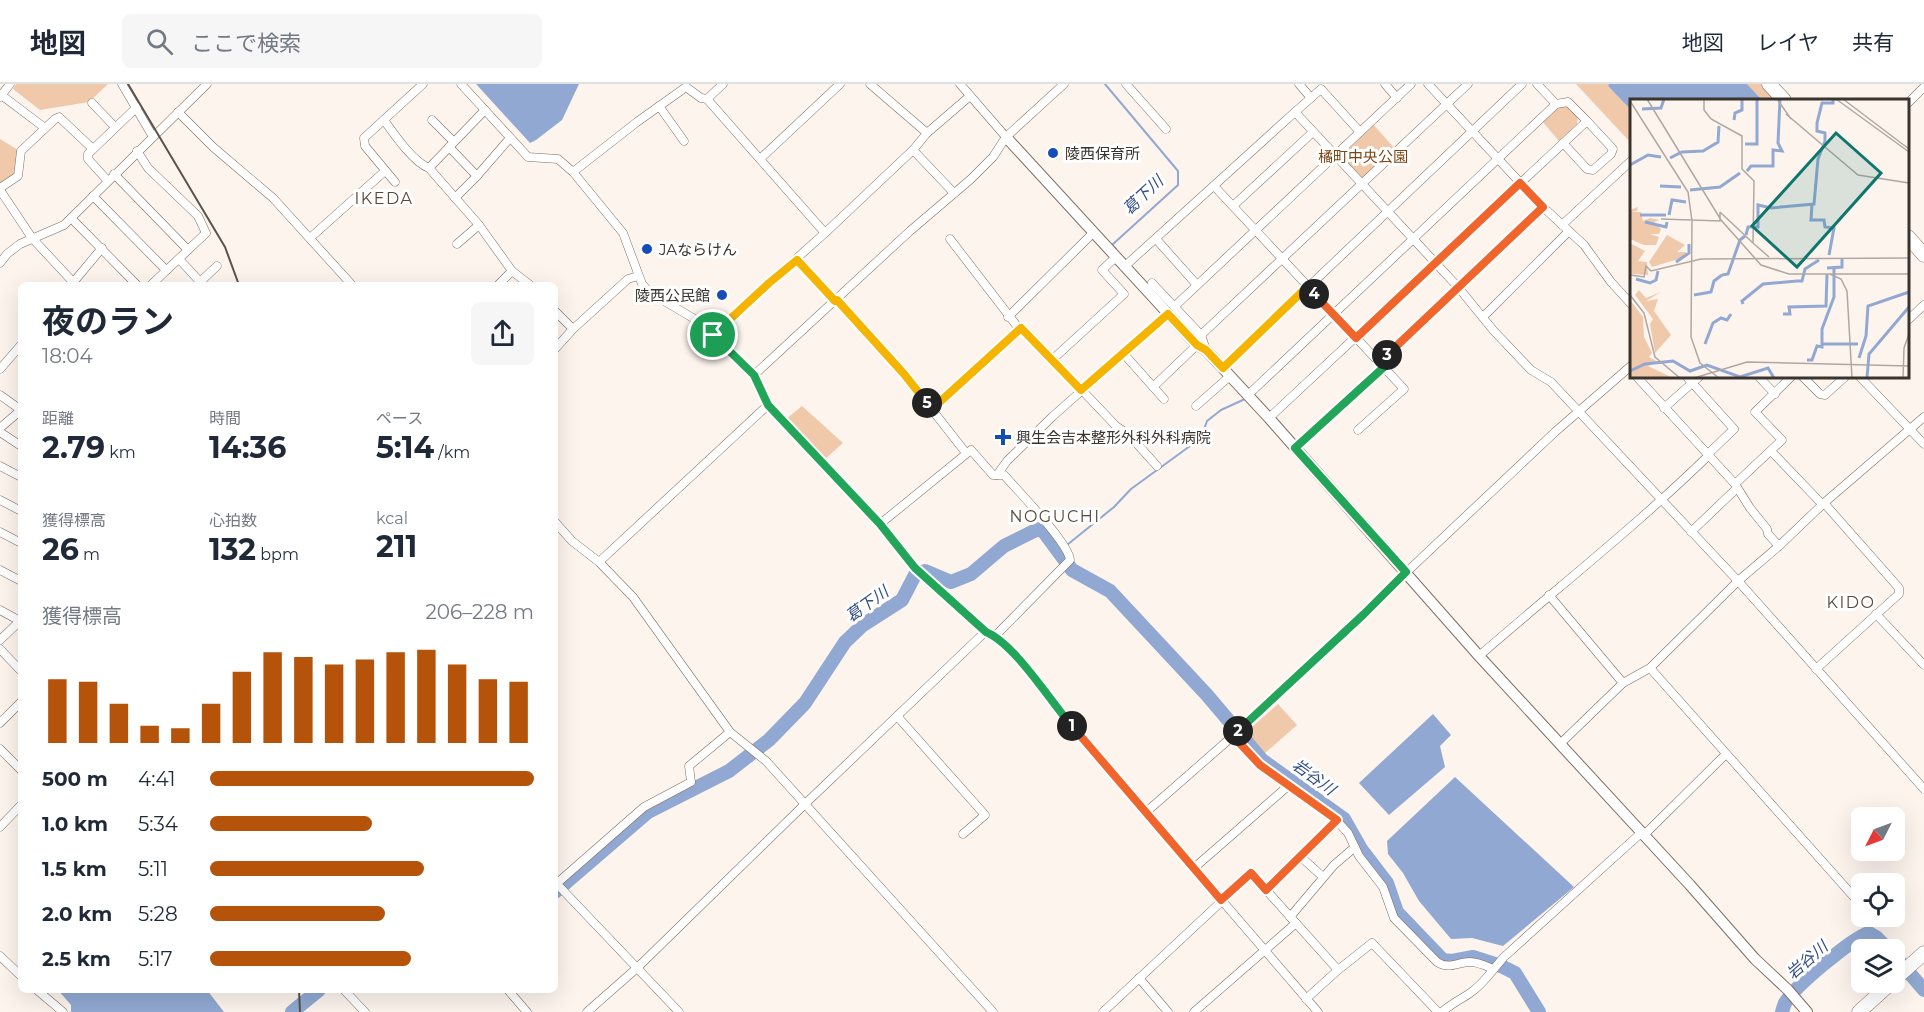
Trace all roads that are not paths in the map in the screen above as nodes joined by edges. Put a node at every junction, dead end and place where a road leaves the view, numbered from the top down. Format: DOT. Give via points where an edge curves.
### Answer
graph roads {
  1 [pos="10,84"];
  2 [pos="122,84"];
  3 [pos="207,84"];
  4 [pos="423,84"];
  5 [pos="461,84"];
  6 [pos="723,84"];
  7 [pos="840,84"];
  8 [pos="870,84"];
  9 [pos="960,84"];
  10 [pos="1064,84"];
  11 [pos="1126,84"];
  12 [pos="1299,84"];
  13 [pos="1385,84"];
  14 [pos="1411,84"];
  15 [pos="1428,84"];
  16 [pos="1468,84"];
  17 [pos="1522,84"];
  18 [pos="1537,84"];
  19 [pos="1769,84"];
  20 [pos="681,86"];
  21 [pos="1924,87"];
  22 [pos="1,95"];
  23 [pos="970,96"];
  24 [pos="1311,98"];
  25 [pos="1397,98"];
  26 [pos="707,99"];
  27 [pos="1783,99"];
  28 [pos="1909,102"];
  29 [pos="92,103"];
  30 [pos="1447,104"];
  31 [pos="1556,104"];
  32 [pos="659,106"];
  33 [pos="137,107"];
  34 [pos="484,110"];
  35 [pos="178,112"];
  36 [pos="1295,112"];
  37 [pos="384,120"];
  38 [pos="432,120"];
  39 [pos="1587,121"];
  40 [pos="116,127"];
  41 [pos="45,128"];
  42 [pos="1166,129"];
  43 [pos="1473,131"];
  44 [pos="1313,132"];
  45 [pos="1360,132"];
  46 [pos="927,133"];
  47 [pos="153,137"];
  48 [pos="1006,137"];
  49 [pos="510,138"];
  50 [pos="684,141"];
  51 [pos="1563,143"];
  52 [pos="451,144"];
  53 [pos="93,149"];
  54 [pos="913,150"];
  55 [pos="137,151"];
  56 [pos="1335,156"];
  57 [pos="760,159"];
  58 [pos="1498,159"];
  59 [pos="1630,162"];
  60 [pos="429,168"];
  61 [pos="385,171"];
  62 [pos="573,172"];
  63 [pos="114,174"];
  64 [pos="477,176"];
  65 [pos="107,180"];
  66 [pos="395,182"];
  67 [pos="1520,183"];
  68 [pos="1361,184"];
  69 [pos="1214,186"];
  70 [pos="0,189"];
  71 [pos="954,193"];
  72 [pos="93,196"];
  73 [pos="455,198"];
  74 [pos="1233,206"];
  75 [pos="1543,207"];
  76 [pos="1387,212"];
  77 [pos="71,218"];
  78 [pos="479,225"];
  79 [pos="1565,228"];
  80 [pos="1255,231"];
  81 [pos="825,233"];
  82 [pos="1093,233"];
  83 [pos="32,238"];
  84 [pos="310,238"];
  85 [pos="1909,238"];
  86 [pos="950,239"];
  87 [pos="1156,239"];
  88 [pos="1413,239"];
  89 [pos="457,244"];
  90 [pos="102,248"];
  91 [pos="188,250"];
  92 [pos="1924,255"];
  93 [pos="1116,257"];
  94 [pos="179,259"];
  95 [pos="1281,259"];
  96 [pos="797,260"];
  97 [pos="0,263"];
  98 [pos="1436,263"];
  99 [pos="218,266"];
  100 [pos="1124,267"];
  101 [pos="166,270"];
  102 [pos="512,271"];
  103 [pos="638,276"];
  104 [pos="70,282"];
  105 [pos="74,282"];
  106 [pos="134,282"];
  107 [pos="158,282"];
  108 [pos="200,282"];
  109 [pos="202,282"];
  110 [pos="349,282"];
  111 [pos="501,282"];
  112 [pos="526,282"];
  113 [pos="1152,283"];
  114 [pos="1197,285"];
  115 [pos="1307,287"];
  116 [pos="1458,287"];
  117 [pos="836,300"];
  118 [pos="1630,303"];
  119 [pos="1924,304"];
  120 [pos="1171,310"];
  121 [pos="558,314"];
  122 [pos="1333,314"];
  123 [pos="1008,317"];
  124 [pos="1483,317"];
  125 [pos="1909,319"];
  126 [pos="573,328"];
  127 [pos="1021,328"];
  128 [pos="713,335"];
  129 [pos="1356,338"];
  130 [pos="1201,343"];
  131 [pos="558,346"];
  132 [pos="18,348"];
  133 [pos="1123,353"];
  134 [pos="1053,359"];
  135 [pos="1382,365"];
  136 [pos="1630,368"];
  137 [pos="0,369"];
  138 [pos="1226,371"];
  139 [pos="754,375"];
  140 [pos="1638,378"];
  141 [pos="1688,378"];
  142 [pos="1698,378"];
  143 [pos="1760,378"];
  144 [pos="1790,378"];
  145 [pos="1804,378"];
  146 [pos="1844,378"];
  147 [pos="1861,378"];
  148 [pos="1692,383"];
  149 [pos="1153,387"];
  150 [pos="1081,390"];
  151 [pos="1775,394"];
  152 [pos="0,395"];
  153 [pos="1248,395"];
  154 [pos="1164,399"];
  155 [pos="768,405"];
  156 [pos="1196,406"];
  157 [pos="18,408"];
  158 [pos="1664,408"];
  159 [pos="932,409"];
  160 [pos="1580,412"];
  161 [pos="18,413"];
  162 [pos="1924,417"];
  163 [pos="1269,418"];
  164 [pos="1910,429"];
  165 [pos="0,430"];
  166 [pos="1359,430"];
  167 [pos="18,444"];
  168 [pos="1924,444"];
  169 [pos="1295,448"];
  170 [pos="1771,450"];
  171 [pos="966,453"];
  172 [pos="1708,455"];
  173 [pos="0,466"];
  174 [pos="1156,466"];
  175 [pos="18,475"];
  176 [pos="997,475"];
  177 [pos="1735,486"];
  178 [pos="0,500"];
  179 [pos="1661,501"];
  180 [pos="1823,503"];
  181 [pos="18,509"];
  182 [pos="880,524"];
  183 [pos="558,525"];
  184 [pos="0,532"];
  185 [pos="1691,532"];
  186 [pos="18,541"];
  187 [pos="1779,546"];
  188 [pos="599,562"];
  189 [pos="0,570"];
  190 [pos="1406,572"];
  191 [pos="18,579"];
  192 [pos="1738,581"];
  193 [pos="1549,595"];
  194 [pos="0,610"];
  195 [pos="1876,614"];
  196 [pos="18,619"];
  197 [pos="18,623"];
  198 [pos="986,632"];
  199 [pos="995,636"];
  200 [pos="0,640"];
  201 [pos="0,649"];
  202 [pos="1479,656"];
  203 [pos="10,660"];
  204 [pos="0,662"];
  205 [pos="1924,665"];
  206 [pos="18,668"];
  207 [pos="1650,668"];
  208 [pos="1816,669"];
  209 [pos="1623,683"];
  210 [pos="18,705"];
  211 [pos="897,716"];
  212 [pos="0,723"];
  213 [pos="730,732"];
  214 [pos="1233,736"];
  215 [pos="1560,744"];
  216 [pos="0,749"];
  217 [pos="1726,754"];
  218 [pos="18,767"];
  219 [pos="1288,786"];
  220 [pos="1924,789"];
  221 [pos="805,804"];
  222 [pos="18,809"];
  223 [pos="1146,813"];
  224 [pos="1337,820"];
  225 [pos="0,827"];
  226 [pos="963,834"];
  227 [pos="1642,834"];
  228 [pos="1355,847"];
  229 [pos="1301,856"];
  230 [pos="1194,868"];
  231 [pos="1323,877"];
  232 [pos="558,882"];
  233 [pos="558,886"];
  234 [pos="1266,890"];
  235 [pos="1851,894"];
  236 [pos="1222,901"];
  237 [pos="1293,920"];
  238 [pos="1265,951"];
  239 [pos="0,956"];
  240 [pos="1921,956"];
  241 [pos="637,968"];
  242 [pos="1493,969"];
  243 [pos="1338,970"];
  244 [pos="1905,971"];
  245 [pos="18,973"];
  246 [pos="1139,978"];
  247 [pos="41,993"];
  248 [pos="347,993"];
  249 [pos="511,993"];
  250 [pos="1880,993"];
  251 [pos="1306,999"];
  252 [pos="63,1012"];
  253 [pos="365,1012"];
  254 [pos="527,1012"];
  255 [pos="587,1012"];
  256 [pos="679,1012"];
  257 [pos="993,1012"];
  258 [pos="1103,1012"];
  259 [pos="1168,1012"];
  260 [pos="1194,1012"];
  261 [pos="1318,1012"];
  262 [pos="1440,1012"];
  263 [pos="1807,1012"];
  264 [pos="1859,1012"];
  1 -- 22 [label="street"];
  2 -- 33 [label="street"];
  3 -- 35 [label="street"];
  4 -- 37 [label="street"];
  5 -- 34 [label="street"];
  6 -- 26 [label="street"];
  7 -- 57 [label="street"];
  8 -- 46 [label="street"];
  9 -- 23 [label="street"];
  10 -- 48 [label="street"];
  11 -- 42 [label="street"];
  12 -- 24 [label="street"];
  13 -- 25 [label="street"];
  14 -- 25 [label="street"];
  15 -- 30 [label="street"];
  16 -- 30 [label="street"];
  17 -- 43 [label="street"];
  18 -- 31 [label="street"];
  19 -- 27 [label="highway"];
  20 -- 26 [label="street"];
  20 -- 32 [label="street"];
  21 -- 28 [label="street"];
  22 -- 41 [label="street"];
  23 -- 46 [label="street"];
  23 -- 48 [label="street"];
  24 -- 36 [label="street"];
  24 -- 45 [label="street" via="1321,89"];
  25 -- 45 [label="street"];
  26 -- 57 [label="street"];
  29 -- 40 [label="street"];
  30 -- 43 [label="street"];
  30 -- 68 [label="street"];
  31 -- 39 [label="street" via="1568,102"];
  31 -- 58 [label="street"];
  32 -- 50 [label="street"];
  32 -- 62 [label="street"];
  33 -- 40 [label="street"];
  33 -- 47 [label="street"];
  34 -- 49 [label="street"];
  34 -- 52 [label="street"];
  35 -- 47 [label="street"];
  35 -- 84 [label="street" via="273,198"];
  36 -- 44 [label="street"];
  36 -- 69 [label="street"];
  37 -- 60 [label="street" via="423,166"];
  37 -- 61 [label="street" via="364,138 365,146"];
  38 -- 52 [label="street"];
  39 -- 51 [label="street"];
  39 -- 51 [label="street" via="1613,149 1611,154 1593,170 1587,170"];
  40 -- 53 [label="street"];
  41 -- 53 [label="street" via="59,117"];
  41 -- 70 [label="street" via="21,151 18,176"];
  43 -- 58 [label="street"];
  43 -- 76 [label="street"];
  44 -- 56 [label="street"];
  44 -- 74 [label="street"];
  45 -- 56 [label="street"];
  46 -- 54 [label="street"];
  47 -- 55 [label="street"];
  48 -- 71 [label="street" via="993,157"];
  48 -- 82 [label="street"];
  49 -- 62 [label="street" via="528,157 558,159"];
  49 -- 64 [label="street"];
  51 -- 67 [label="street"];
  52 -- 60 [label="street"];
  52 -- 64 [label="street"];
  53 -- 65 [label="street" via="88,159"];
  54 -- 71 [label="street"];
  54 -- 81 [label="street"];
  55 -- 63 [label="street"];
  55 -- 91 [label="street" via="148,168 198,216 206,233"];
  56 -- 68 [label="street"];
  56 -- 80 [label="street"];
  57 -- 81 [label="street"];
  58 -- 67 [label="street"];
  58 -- 88 [label="street"];
  59 -- 79 [label="street"];
  60 -- 73 [label="street"];
  61 -- 66 [label="street"];
  61 -- 84 [label="street"];
  62 -- 103 [label="street" via="623,233"];
  63 -- 65 [label="street"];
  63 -- 91 [label="street"];
  64 -- 73 [label="street"];
  65 -- 72 [label="street"];
  67 -- 75 [label="street"];
  67 -- 98 [label="street"];
  68 -- 76 [label="street"];
  68 -- 95 [label="street"];
  69 -- 74 [label="street"];
  69 -- 87 [label="street"];
  70 -- 83 [label="street"];
  71 -- 117 [label="street"];
  72 -- 77 [label="street"];
  72 -- 101 [label="street"];
  73 -- 78 [label="street"];
  74 -- 80 [label="street"];
  75 -- 79 [label="street"];
  75 -- 116 [label="street"];
  76 -- 88 [label="street"];
  76 -- 115 [label="street"];
  77 -- 83 [label="street" via="64,225"];
  77 -- 90 [label="street"];
  78 -- 89 [label="street"];
  78 -- 102 [label="street"];
  79 -- 118 [label="street" via="1584,245"];
  79 -- 124 [label="street"];
  80 -- 95 [label="street"];
  80 -- 114 [label="street"];
  81 -- 96 [label="street"];
  82 -- 93 [label="street"];
  82 -- 123 [label="street"];
  83 -- 97 [label="street" via="15,247"];
  83 -- 104 [label="street"];
  84 -- 110 [label="street"];
  85 -- 92 [label="highway"];
  86 -- 123 [label="street"];
  87 -- 100 [label="street"];
  87 -- 114 [label="street"];
  88 -- 98 [label="street"];
  88 -- 122 [label="street"];
  90 -- 105 [label="street"];
  90 -- 106 [label="street"];
  91 -- 94 [label="street"];
  93 -- 100 [label="street"];
  93 -- 134 [label="street" via="1102,270 1124,294"];
  94 -- 101 [label="street"];
  94 -- 108 [label="street"];
  95 -- 115 [label="street"];
  95 -- 130 [label="street"];
  96 -- 117 [label="street"];
  96 -- 128 [label="street"];
  98 -- 116 [label="street"];
  98 -- 129 [label="street"];
  99 -- 109 [label="street"];
  100 -- 120 [label="street"];
  101 -- 107 [label="street"];
  102 -- 111 [label="street"];
  102 -- 112 [label="street"];
  103 -- 126 [label="street" via="628,279"];
  103 -- 128 [label="street" via="649,292"];
  113 -- 120 [label="street"];
  114 -- 120 [label="street"];
  115 -- 122 [label="street"];
  115 -- 138 [label="street"];
  116 -- 124 [label="street"];
  116 -- 135 [label="street"];
  117 -- 139 [label="street"];
  117 -- 159 [label="street"];
  119 -- 125 [label="street"];
  120 -- 130 [label="street"];
  120 -- 133 [label="street"];
  121 -- 126 [label="street"];
  122 -- 129 [label="street"];
  122 -- 153 [label="street"];
  123 -- 127 [label="street"];
  124 -- 160 [label="street" via="1531,370 1551,382"];
  126 -- 131 [label="street"];
  127 -- 134 [label="street"];
  127 -- 159 [label="street"];
  128 -- 139 [label="street"];
  129 -- 135 [label="street"];
  129 -- 163 [label="street"];
  130 -- 138 [label="street"];
  130 -- 149 [label="street"];
  132 -- 137 [label="street"];
  133 -- 149 [label="street"];
  133 -- 150 [label="street"];
  134 -- 150 [label="street"];
  135 -- 166 [label="street" via="1404,388"];
  135 -- 169 [label="street"];
  136 -- 160 [label="street"];
  138 -- 153 [label="street"];
  138 -- 156 [label="street"];
  139 -- 155 [label="street"];
  140 -- 158 [label="street"];
  141 -- 148 [label="street"];
  142 -- 148 [label="street"];
  143 -- 151 [label="street"];
  144 -- 151 [label="street"];
  145 -- 146 [label="street" via="1825,395"];
  147 -- 164 [label="street"];
  148 -- 158 [label="street"];
  148 -- 172 [label="street" via="1734,429"];
  149 -- 154 [label="street"];
  150 -- 174 [label="street"];
  150 -- 176 [label="street"];
  151 -- 170 [label="street" via="1755,412 1782,440"];
  152 -- 157 [label="street"];
  153 -- 163 [label="street"];
  155 -- 182 [label="street"];
  155 -- 188 [label="street"];
  158 -- 172 [label="street"];
  159 -- 171 [label="street"];
  160 -- 179 [label="street"];
  160 -- 190 [label="street"];
  161 -- 165 [label="street"];
  162 -- 164 [label="street"];
  163 -- 169 [label="street"];
  164 -- 168 [label="street"];
  164 -- 180 [label="street"];
  165 -- 167 [label="street"];
  169 -- 190 [label="street"];
  170 -- 177 [label="street"];
  170 -- 180 [label="street"];
  171 -- 176 [label="street" via="971,450"];
  171 -- 182 [label="street"];
  172 -- 177 [label="street"];
  172 -- 179 [label="street"];
  173 -- 175 [label="street"];
  176 -- 199 [label="street" via="1004,475 1047,524 1070,560"];
  177 -- 185 [label="street"];
  177 -- 187 [label="street"];
  178 -- 181 [label="street"];
  179 -- 185 [label="street"];
  179 -- 193 [label="street"];
  180 -- 187 [label="street"];
  180 -- 195 [label="street" via="1899,588 1899,594"];
  182 -- 198 [label="street" via="915,568"];
  183 -- 188 [label="street"];
  184 -- 186 [label="street"];
  185 -- 192 [label="street"];
  187 -- 192 [label="street"];
  188 -- 213 [label="street" via="633,597"];
  189 -- 191 [label="street"];
  190 -- 202 [label="street"];
  190 -- 214 [label="street"];
  192 -- 207 [label="street"];
  192 -- 208 [label="street"];
  193 -- 202 [label="street"];
  193 -- 209 [label="street"];
  194 -- 196 [label="street"];
  195 -- 205 [label="street"];
  195 -- 208 [label="street"];
  197 -- 200 [label="street"];
  198 -- 199 [label="street"];
  198 -- 211 [label="street"];
  199 -- 223 [label="street"];
  201 -- 203 [label="street"];
  202 -- 215 [label="street"];
  203 -- 204 [label="street"];
  203 -- 206 [label="street"];
  207 -- 209 [label="street"];
  207 -- 217 [label="street"];
  208 -- 220 [label="street"];
  209 -- 215 [label="street"];
  210 -- 212 [label="street"];
  211 -- 221 [label="street"];
  211 -- 226 [label="street" via="985,815"];
  213 -- 221 [label="street" via="755,751"];
  213 -- 232 [label="street" via="689,766 691,782 644,807"];
  214 -- 219 [label="street" via="1260,765"];
  214 -- 223 [label="street"];
  215 -- 227 [label="street"];
  216 -- 218 [label="street"];
  217 -- 227 [label="street"];
  217 -- 235 [label="street"];
  219 -- 224 [label="street"];
  219 -- 230 [label="street"];
  221 -- 241 [label="street"];
  221 -- 257 [label="street"];
  222 -- 225 [label="street"];
  223 -- 230 [label="street"];
  224 -- 228 [label="street"];
  224 -- 229 [label="street"];
  227 -- 242 [label="street"];
  227 -- 263 [label="street"];
  228 -- 231 [label="street"];
  228 -- 242 [label="street" via="1383,887 1395,918 1437,962 1452,966 1477,962"];
  229 -- 231 [label="street"];
  229 -- 234 [label="street"];
  230 -- 236 [label="street"];
  231 -- 237 [label="street"];
  233 -- 241 [label="street"];
  234 -- 236 [label="street" via="1251,873"];
  234 -- 237 [label="street"];
  236 -- 238 [label="street"];
  236 -- 246 [label="street"];
  237 -- 238 [label="street"];
  237 -- 243 [label="street"];
  238 -- 251 [label="street"];
  238 -- 260 [label="street"];
  239 -- 245 [label="street"];
  240 -- 244 [label="highway"];
  241 -- 255 [label="street"];
  241 -- 256 [label="street"];
  242 -- 262 [label="street" via="1470,993"];
  243 -- 251 [label="street"];
  243 -- 262 [label="street" via="1372,943"];
  246 -- 258 [label="street"];
  246 -- 259 [label="street"];
  247 -- 252 [label="street"];
  248 -- 253 [label="street"];
  249 -- 254 [label="street"];
  250 -- 264 [label="highway"];
  251 -- 261 [label="street"];
}
